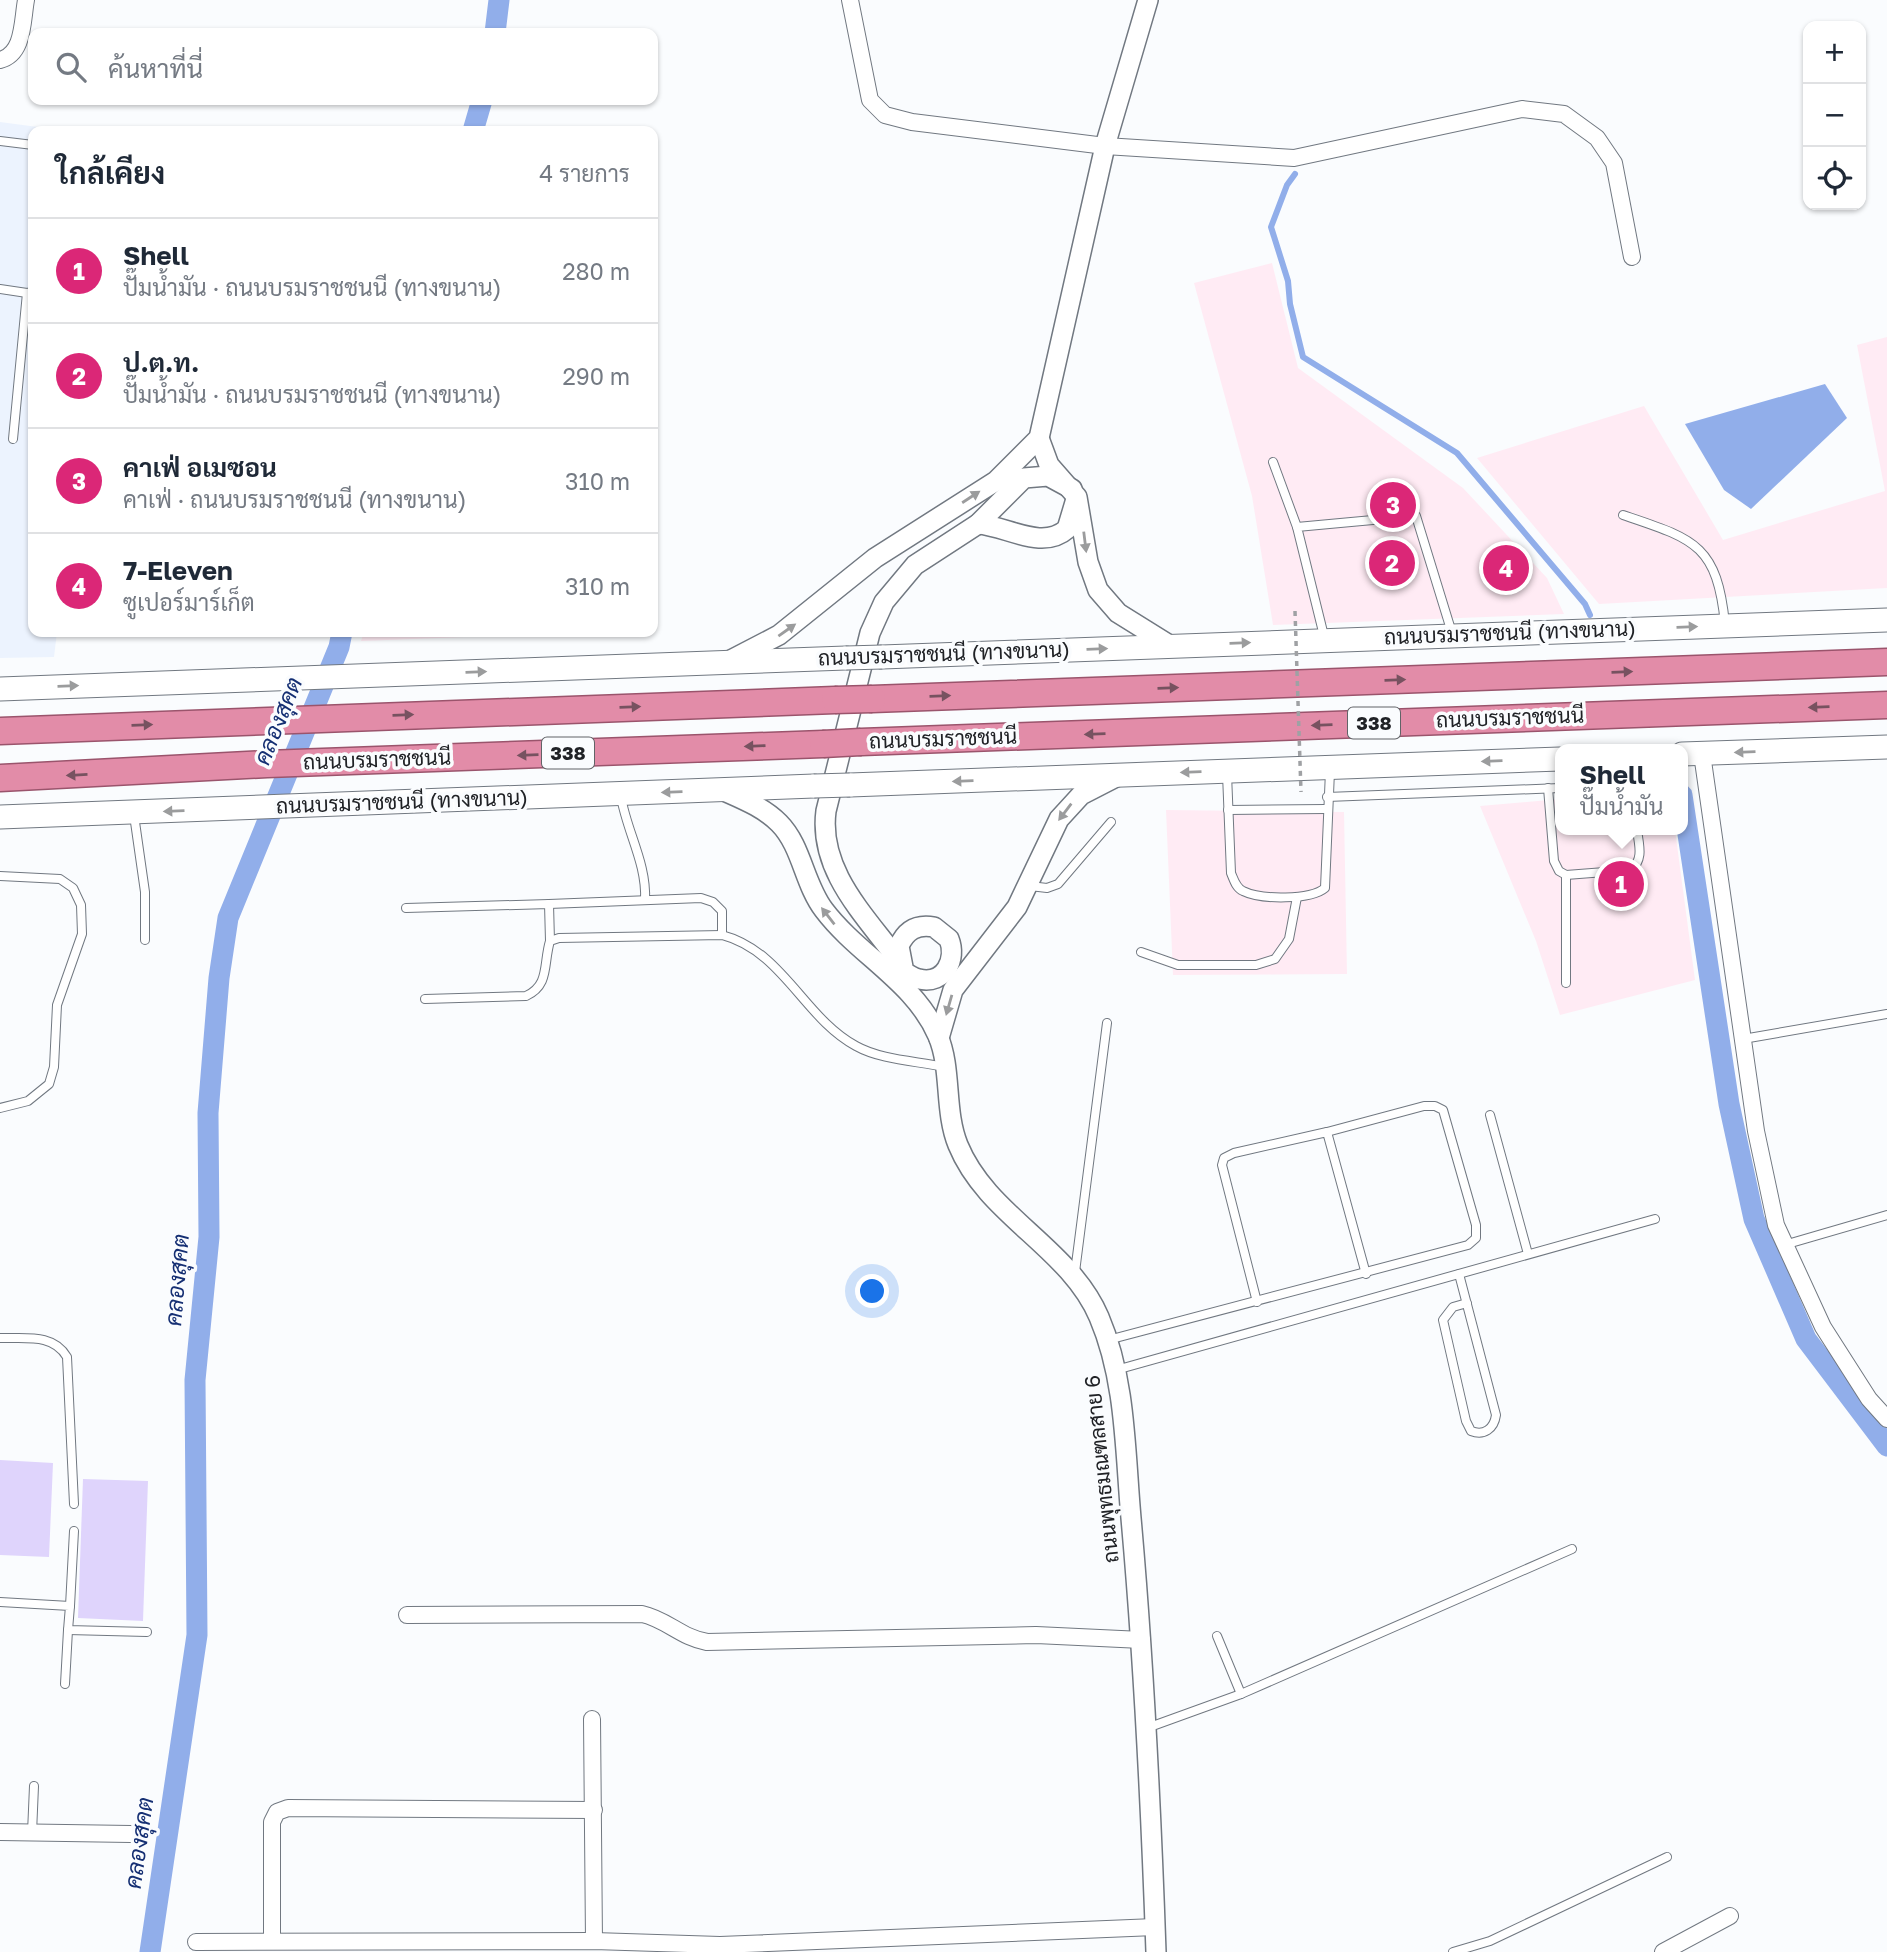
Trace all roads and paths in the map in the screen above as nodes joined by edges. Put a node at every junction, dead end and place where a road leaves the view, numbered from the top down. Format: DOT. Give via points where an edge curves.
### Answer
graph roads {
  1 [pos="26,0"];
  2 [pos="850,0"];
  3 [pos="1148,0"];
  4 [pos="0,61"];
  5 [pos="0,141"];
  6 [pos="28,144"];
  7 [pos="1105,146"];
  8 [pos="1632,257"];
  9 [pos="0,289"];
  10 [pos="28,292"];
  11 [pos="28,309"];
  12 [pos="1039,438"];
  13 [pos="13,439"];
  14 [pos="1273,462"];
  15 [pos="1058,475"];
  16 [pos="996,481"];
  17 [pos="1074,493"];
  18 [pos="1623,515"];
  19 [pos="978,524"];
  20 [pos="1297,527"];
  21 [pos="1295,611"];
  22 [pos="1887,620"];
  23 [pos="1725,625"];
  24 [pos="1453,635"];
  25 [pos="1325,640"];
  26 [pos="1171,646"];
  27 [pos="1887,656"];
  28 [pos="1887,662"];
  29 [pos="727,663"];
  30 [pos="1818,665"];
  31 [pos="0,688"];
  32 [pos="1887,705"];
  33 [pos="0,731"];
  34 [pos="1887,747"];
  35 [pos="1692,754"];
  36 [pos="1555,759"];
  37 [pos="1330,767"];
  38 [pos="1227,771"];
  39 [pos="1121,775"];
  40 [pos="0,778"];
  41 [pos="1555,788"];
  42 [pos="722,789"];
  43 [pos="1548,789"];
  44 [pos="1301,792"];
  45 [pos="621,794"];
  46 [pos="1327,797"];
  47 [pos="1326,809"];
  48 [pos="1228,810"];
  49 [pos="133,812"];
  50 [pos="0,817"];
  51 [pos="1111,822"];
  52 [pos="1638,835"];
  53 [pos="1566,875"];
  54 [pos="0,876"];
  55 [pos="1030,886"];
  56 [pos="1297,897"];
  57 [pos="645,900"];
  58 [pos="549,904"];
  59 [pos="406,908"];
  60 [pos="722,935"];
  61 [pos="145,940"];
  62 [pos="550,942"];
  63 [pos="855,945"];
  64 [pos="981,950"];
  65 [pos="1141,952"];
  66 [pos="949,966"];
  67 [pos="903,967"];
  68 [pos="1566,983"];
  69 [pos="425,999"];
  70 [pos="922,1005"];
  71 [pos="1887,1014"];
  72 [pos="1107,1023"];
  73 [pos="939,1038"];
  74 [pos="1743,1038"];
  75 [pos="944,1067"];
  76 [pos="0,1108"];
  77 [pos="1490,1115"];
  78 [pos="1327,1132"];
  79 [pos="1887,1215"];
  80 [pos="1654,1219"];
  81 [pos="1784,1245"];
  82 [pos="1528,1254"];
  83 [pos="1366,1274"];
  84 [pos="1459,1274"];
  85 [pos="1074,1275"];
  86 [pos="1257,1302"];
  87 [pos="1466,1303"];
  88 [pos="0,1338"];
  89 [pos="1108,1340"];
  90 [pos="1116,1370"];
  91 [pos="1887,1419"];
  92 [pos="74,1504"];
  93 [pos="74,1531"];
  94 [pos="1572,1549"];
  95 [pos="0,1602"];
  96 [pos="70,1606"];
  97 [pos="407,1615"];
  98 [pos="68,1630"];
  99 [pos="147,1632"];
  100 [pos="1217,1636"];
  101 [pos="1142,1640"];
  102 [pos="65,1684"];
  103 [pos="1241,1694"];
  104 [pos="592,1719"];
  105 [pos="1147,1728"];
  106 [pos="34,1786"];
  107 [pos="594,1810"];
  108 [pos="0,1832"];
  109 [pos="33,1833"];
  110 [pos="131,1834"];
  111 [pos="1667,1857"];
  112 [pos="1730,1916"];
  113 [pos="1155,1927"];
  114 [pos="272,1941"];
  115 [pos="594,1941"];
  116 [pos="196,1942"];
  117 [pos="1156,1952"];
  118 [pos="1453,1952"];
  119 [pos="1663,1952"];
  1 -- 4 [label="street" via="17,50"];
  2 -- 7 [label="street" via="870,100 885,115"];
  3 -- 7 [label="street"];
  5 -- 6 [label="lane"];
  7 -- 8 [label="street" via="1294,158 1522,109 1564,114 1598,138 1614,163"];
  7 -- 12 [label="street"];
  9 -- 10 [label="lane"];
  11 -- 13 [label="lane"];
  12 -- 15 [label="street"];
  12 -- 16 [label="street"];
  14 -- 20 [label="lane"];
  15 -- 16 [label="street" via="1035,467"];
  15 -- 17 [label="street"];
  29 -- 16 [label="street, one-way" via="779,635 875,558"];
  17 -- 19 [label="street" via="1048,476 1024,478"];
  17 -- 19 [label="street" via="1067,529 1053,537 1032,538 1004,527"];
  17 -- 26 [label="street, one-way" via="1098,590 1118,613"];
  18 -- 23 [label="lane" via="1675,533 1695,546 1721,587"];
  19 -- 67 [label="street" via="915,565 884,602 870,633 826,811 825,836 834,872"];
  20 -- 24 [label="lane" via="1416,516"];
  20 -- 25 [label="lane"];
  21 -- 44 [label="path, bridge"];
  22 -- 23 [label="main road, ถนนบรมราชชนนี (ทางขนาน)"];
  24 -- 23 [label="main road, ถนนบรมราชชนนี (ทางขนาน), one-way"];
  24 -- 25 [label="main road, ถนนบรมราชชนนี (ทางขนาน)"];
  26 -- 25 [label="main road, ถนนบรมราชชนนี (ทางขนาน), one-way"];
  29 -- 26 [label="main road, ถนนบรมราชชนนี (ทางขนาน), one-way, bridge"];
  27 -- 30 [label="highway"];
  28 -- 30 [label="highway, ถนนบรมราชชนนี / 338"];
  31 -- 29 [label="main road, ถนนบรมราชชนนี (ทางขนาน), one-way"];
  33 -- 30 [label="highway, ถนนบรมราชชนนี / 338, one-way, bridge"];
  32 -- 40 [label="highway, ถนนบรมราชชนนี / 338, one-way, bridge" via="314,762"];
  34 -- 35 [label="main road, one-way"];
  35 -- 74 [label="street"];
  36 -- 37 [label="main road, ถนนบรมราชชนนี (ทางขนาน) / 338, one-way"];
  37 -- 38 [label="main road, ถนนบรมราชชนนี (ทางขนาน) / 338"];
  37 -- 46 [label="lane"];
  38 -- 39 [label="main road, ถนนบรมราชชนนี (ทางขนาน) / 338, one-way"];
  38 -- 48 [label="lane"];
  39 -- 42 [label="main road, ถนนบรมราชชนนี (ทางขนาน) / 338, one-way, bridge"];
  39 -- 55 [label="street, ถนนพุทธมณฑลสาย 6, one-way" via="1093,786 1059,819"];
  41 -- 43 [label="lane"];
  42 -- 45 [label="main road, ถนนบรมราชชนนี (ทางขนาน) / 338, one-way"];
  63 -- 42 [label="street, ถนนพุทธมณฑลสาย 6, one-way" via="821,906 782,826 769,813"];
  43 -- 46 [label="lane"];
  43 -- 53 [label="lane" via="1554,861"];
  45 -- 49 [label="main road, ถนนบรมราชชนนี (ทางขนาน) / 338, one-way"];
  45 -- 57 [label="lane" via="626,826 644,870"];
  46 -- 47 [label="lane"];
  47 -- 48 [label="lane"];
  47 -- 56 [label="lane" via="1325,888 1318,894"];
  48 -- 56 [label="lane" via="1231,873 1236,884 1243,891"];
  49 -- 50 [label="main road, ถนนบรมราชชนนี (ทางขนาน) / 338"];
  49 -- 61 [label="lane" via="145,892"];
  51 -- 55 [label="lane" via="1058,884"];
  52 -- 53 [label="lane" via="1640,854 1631,870"];
  53 -- 68 [label="lane"];
  54 -- 76 [label="lane" via="60,879 73,888 81,905 82,934 57,1005 49,1084 28,1101"];
  55 -- 64 [label="street, ถนนพุทธมณฑลสาย 6"];
  56 -- 65 [label="lane" via="1289,939 1275,959 1256,965 1178,965"];
  57 -- 58 [label="lane"];
  57 -- 60 [label="lane" via="701,898 713,902 722,911"];
  58 -- 59 [label="lane"];
  58 -- 62 [label="lane"];
  60 -- 62 [label="lane" via="559,938"];
  60 -- 75 [label="lane" via="761,953 855,1046"];
  62 -- 69 [label="lane" via="544,980 526,996"];
  63 -- 67 [label="street"];
  63 -- 70 [label="street, ถนนพุทธมณฑลสาย 6"];
  64 -- 66 [label="street"];
  64 -- 73 [label="street, ถนนพุทธมณฑลสาย 6, one-way" via="953,990"];
  66 -- 67 [label="street" via="928,979 919,979"];
  66 -- 67 [label="street" via="949,939 925,926 902,938"];
  67 -- 70 [label="street"];
  70 -- 73 [label="street, ถนนพุทธมณฑลสาย 6"];
  71 -- 74 [label="lane"];
  72 -- 85 [label="lane"];
  73 -- 75 [label="street, ถนนพุทธมณฑลสาย 6"];
  74 -- 81 [label="street" via="1764,1178"];
  75 -- 85 [label="street, ถนนพุทธมณฑลสาย 6" via="958,1145 975,1175"];
  77 -- 82 [label="lane"];
  78 -- 83 [label="lane"];
  78 -- 83 [label="lane" via="1424,1106 1443,1110 1476,1225 1476,1238 1468,1245"];
  78 -- 86 [label="lane" via="1224,1158 1226,1183"];
  79 -- 81 [label="lane"];
  80 -- 82 [label="lane"];
  81 -- 91 [label="street" via="1823,1327"];
  82 -- 84 [label="lane"];
  83 -- 86 [label="lane"];
  84 -- 87 [label="lane"];
  84 -- 90 [label="lane"];
  85 -- 89 [label="street, ถนนพุทธมณฑลสาย 6"];
  86 -- 89 [label="lane"];
  87 -- 87 [label="lane" via="1496,1415 1488,1431 1478,1434 1466,1421 1443,1320 1447,1311"];
  88 -- 92 [label="lane" via="48,1340 60,1345 67,1357"];
  89 -- 90 [label="street, ถนนพุทธมณฑลสาย 6"];
  90 -- 101 [label="street, ถนนพุทธมณฑลสาย 6"];
  93 -- 96 [label="lane"];
  94 -- 103 [label="lane"];
  95 -- 96 [label="lane"];
  96 -- 98 [label="lane"];
  97 -- 101 [label="street" via="642,1614 664,1621 693,1640 707,1642 1037,1634"];
  98 -- 99 [label="lane"];
  98 -- 102 [label="lane"];
  100 -- 103 [label="lane"];
  101 -- 105 [label="street, ถนนพุทธมณฑลสาย 6"];
  103 -- 105 [label="lane"];
  104 -- 107 [label="street"];
  105 -- 113 [label="street, ถนนพุทธมณฑลสาย 6"];
  106 -- 109 [label="lane"];
  107 -- 114 [label="street" via="288,1808 276,1812 272,1822"];
  107 -- 115 [label="street"];
  108 -- 109 [label="street"];
  109 -- 110 [label="street"];
  111 -- 118 [label="lane" via="1490,1941"];
  112 -- 119 [label="street"];
  113 -- 115 [label="street" via="720,1945"];
  113 -- 117 [label="street, ถนนพุทธมณฑลสาย 6"];
  114 -- 115 [label="street"];
  114 -- 116 [label="street"];
}
